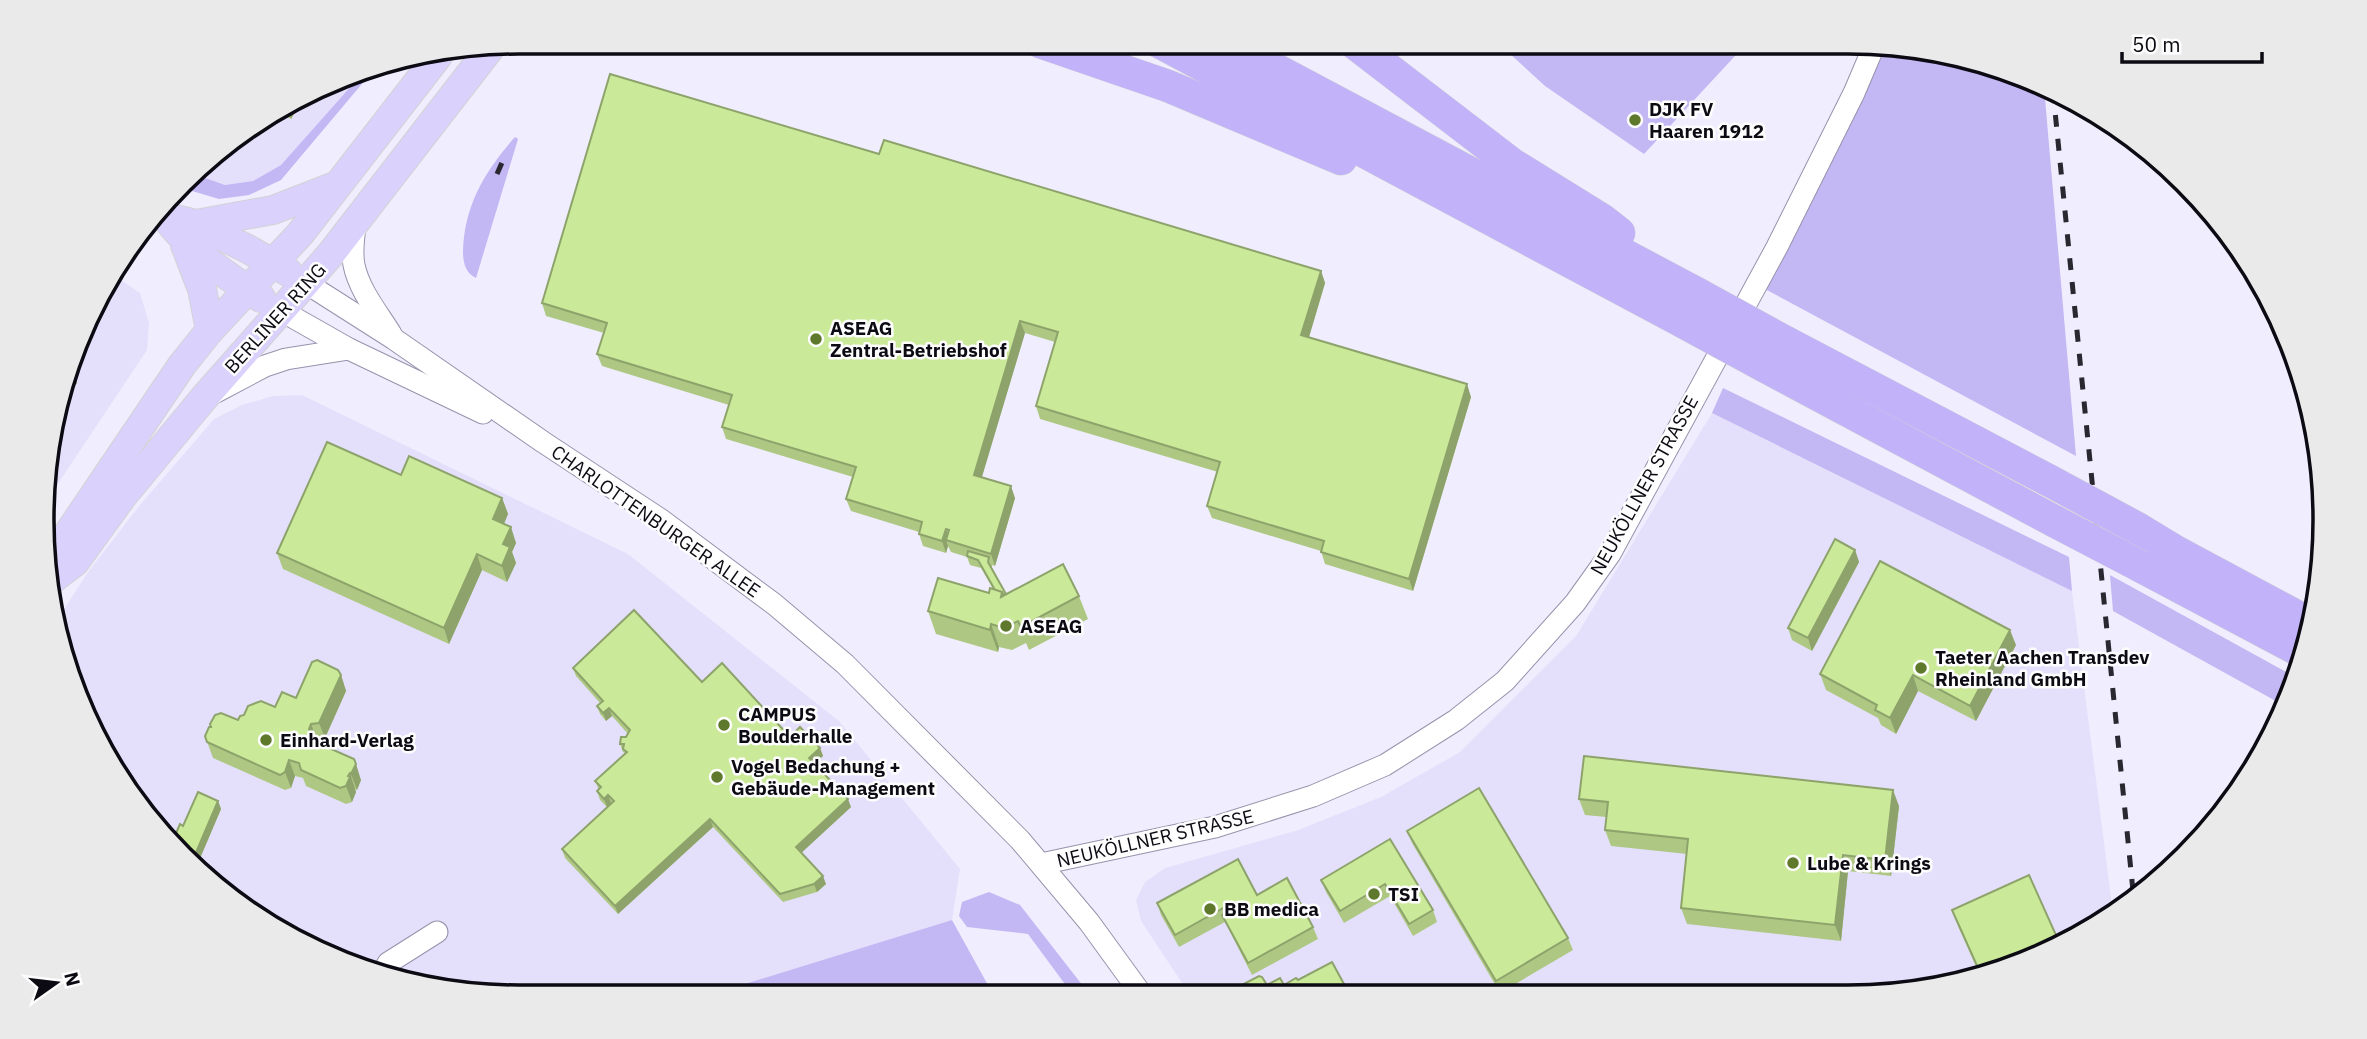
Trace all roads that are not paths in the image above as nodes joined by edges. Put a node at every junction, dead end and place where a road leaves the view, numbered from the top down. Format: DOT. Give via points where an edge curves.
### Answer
graph roads {
  1 [pos="1075,54"];
  2 [pos="1182,54"];
  3 [pos="1247,54"];
  4 [pos="1369,54"];
  5 [pos="484,55"];
  6 [pos="1870,55"];
  7 [pos="432,62"];
  8 [pos="335,186"];
  9 [pos="1449,196"];
  10 [pos="166,218"];
  11 [pos="356,220"];
  12 [pos="190,233"];
  13 [pos="273,263"];
  14 [pos="306,284"];
  15 [pos="247,289"];
  16 [pos="1698,294"];
  17 [pos="282,311"];
  18 [pos="210,330"];
  19 [pos="394,339"];
  20 [pos="349,349"];
  21 [pos="203,399"];
  22 [pos="543,442"];
  23 [pos="56,558"];
  24 [pos="58,575"];
  25 [pos="2302,619"];
  26 [pos="2295,648"];
  27 [pos="1041,864"];
  28 [pos="437,932"];
  29 [pos="387,965"];
  30 [pos="1135,985"];
  1 -- 9 [label="highway" via="1168,86 1336,157"];
  2 -- 9 [label="highway"];
  3 -- 16 [label="highway"];
  4 -- 16 [label="highway" via="1512,164 1601,219"];
  5 -- 11 [label="main road, BERLINER RING"];
  6 -- 27 [label="street, NEUKÖLLNER STRASSE" via="1777,247 1610,554 1575,603 1505,681 1456,720 1385,765 1313,796 1214,827"];
  7 -- 8 [label="main road, BERLINER RING"];
  8 -- 12 [label="main road" via="273,210"];
  8 -- 13 [label="main road, BERLINER RING"];
  9 -- 26 [label="highway, bridge"];
  10 -- 12 [label="main road"];
  11 -- 14 [label="main road, BERLINER RING"];
  11 -- 19 [label="street" via="353,253 358,276"];
  12 -- 13 [label="main road"];
  12 -- 15 [label="main road, CHARLOTTENBURGER ALLEE" via="214,267"];
  12 -- 18 [label="main road"];
  13 -- 14 [label="main road"];
  13 -- 15 [label="main road, BERLINER RING"];
  14 -- 17 [label="main road, BERLINER RING"];
  14 -- 19 [label="street, CHARLOTTENBURGER ALLEE"];
  15 -- 17 [label="main road, CHARLOTTENBURGER ALLEE"];
  15 -- 18 [label="main road, BERLINER RING"];
  16 -- 25 [label="highway, bridge"];
  17 -- 20 [label="street, CHARLOTTENBURGER ALLEE"];
  17 -- 21 [label="main road, BERLINER RING"];
  18 -- 23 [label="main road, BERLINER RING" via="59,547"];
  19 -- 22 [label="street, CHARLOTTENBURGER ALLEE"];
  20 -- 21 [label="street" via="265,366"];
  20 -- 22 [label="street, CHARLOTTENBURGER ALLEE"];
  21 -- 24 [label="main road, BERLINER RING" via="75,562"];
  22 -- 27 [label="street, CHARLOTTENBURGER ALLEE" via="660,519 845,664"];
  27 -- 30 [label="street, CHARLOTTENBURGER ALLEE"];
  28 -- 29 [label="street"];
}
